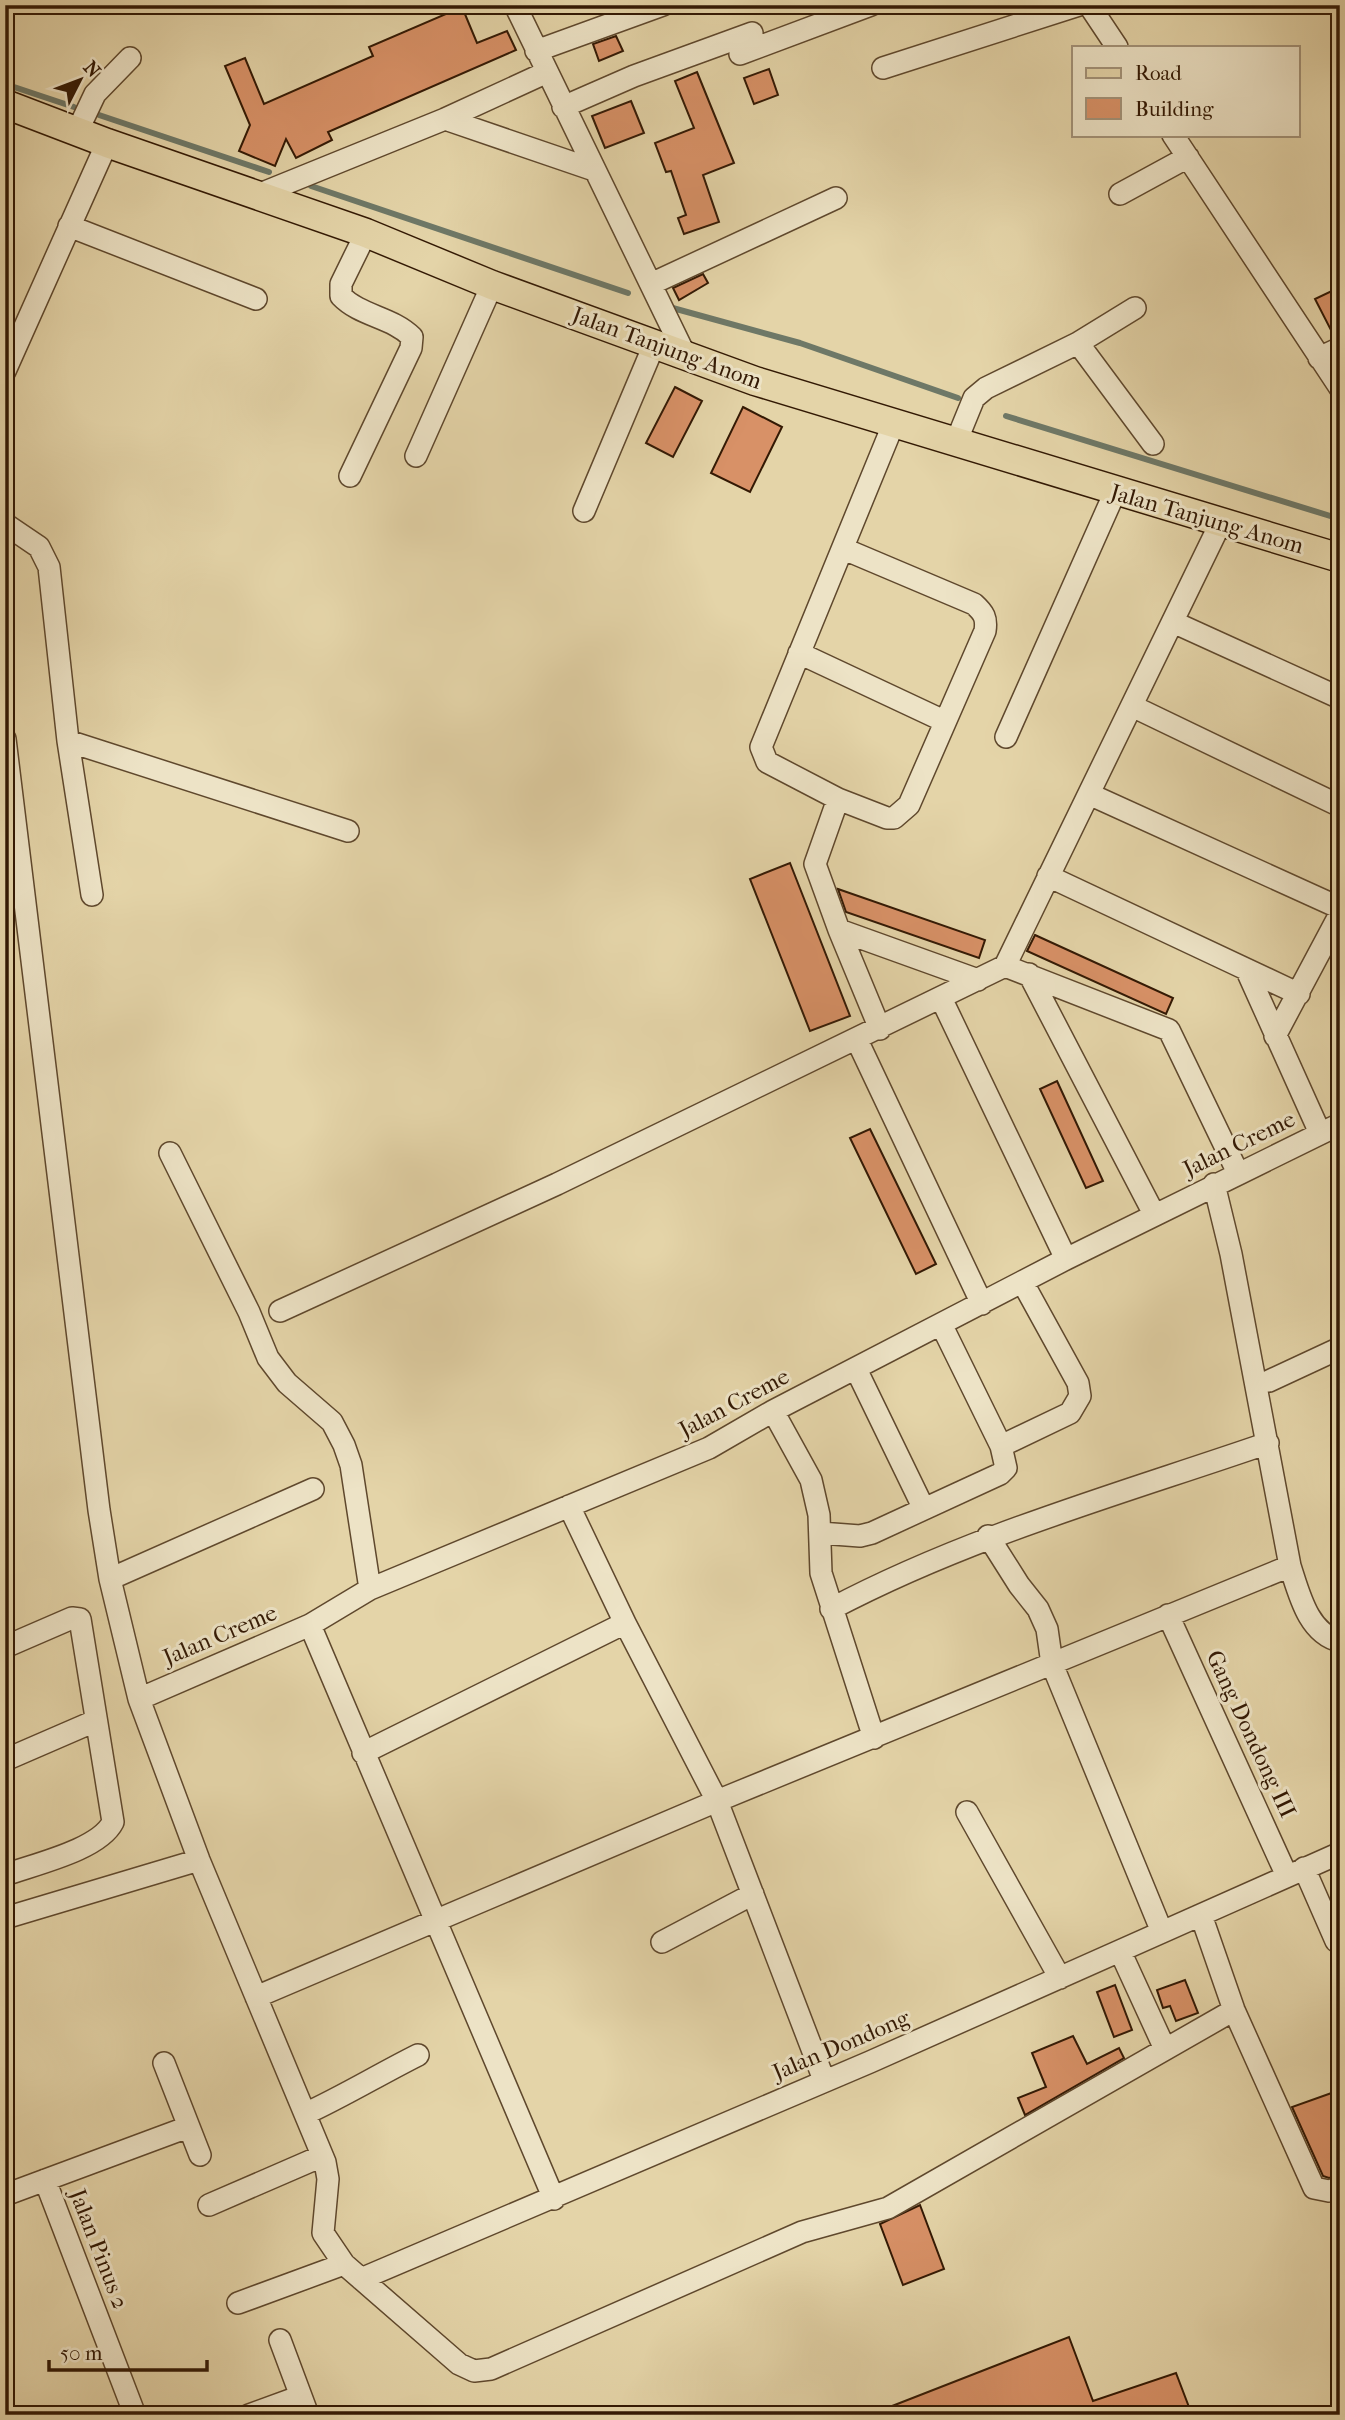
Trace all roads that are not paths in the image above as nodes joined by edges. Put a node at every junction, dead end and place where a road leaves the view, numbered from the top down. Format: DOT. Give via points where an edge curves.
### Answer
graph roads {
  1 [pos="515,5"];
  2 [pos="663,5"];
  3 [pos="871,5"];
  4 [pos="1079,5"];
  5 [pos="1089,5"];
  6 [pos="752,33"];
  7 [pos="1115,46"];
  8 [pos="536,51"];
  9 [pos="740,54"];
  10 [pos="130,58"];
  11 [pos="883,68"];
  12 [pos="545,72"];
  13 [pos="5,104"];
  14 [pos="564,107"];
  15 [pos="445,119"];
  16 [pos="77,132"];
  17 [pos="1174,136"];
  18 [pos="107,143"];
  19 [pos="1188,157"];
  20 [pos="594,170"];
  21 [pos="260,194"];
  22 [pos="1119,194"];
  23 [pos="836,198"];
  24 [pos="69,226"];
  25 [pos="366,233"];
  26 [pos="651,284"];
  27 [pos="492,285"];
  28 [pos="256,299"];
  29 [pos="1135,308"];
  30 [pos="1078,343"];
  31 [pos="654,345"];
  32 [pos="1340,348"];
  33 [pos="686,357"];
  34 [pos="1320,358"];
  35 [pos="5,371"];
  36 [pos="1340,388"];
  37 [pos="893,425"];
  38 [pos="956,442"];
  39 [pos="1153,444"];
  40 [pos="416,456"];
  41 [pos="350,476"];
  42 [pos="1115,492"];
  43 [pos="584,512"];
  44 [pos="5,524"];
  45 [pos="1220,524"];
  46 [pos="844,549"];
  47 [pos="1340,558"];
  48 [pos="1173,622"];
  49 [pos="799,653"];
  50 [pos="1340,698"];
  51 [pos="1132,706"];
  52 [pos="944,721"];
  53 [pos="1006,737"];
  54 [pos="5,739"];
  55 [pos="68,741"];
  56 [pos="1089,794"];
  57 [pos="838,799"];
  58 [pos="1340,806"];
  59 [pos="348,831"];
  60 [pos="1048,876"];
  61 [pos="92,895"];
  62 [pos="1340,908"];
  63 [pos="1340,914"];
  64 [pos="839,930"];
  65 [pos="1005,966"];
  66 [pos="1247,971"];
  67 [pos="1029,974"];
  68 [pos="978,980"];
  69 [pos="1299,994"];
  70 [pos="941,998"];
  71 [pos="880,1029"];
  72 [pos="1275,1036"];
  73 [pos="857,1041"];
  74 [pos="1340,1124"];
  75 [pos="1320,1133"];
  76 [pos="170,1153"];
  77 [pos="1238,1173"];
  78 [pos="1214,1185"];
  79 [pos="1154,1214"];
  80 [pos="1066,1259"];
  81 [pos="1023,1283"];
  82 [pos="982,1304"];
  83 [pos="280,1311"];
  84 [pos="942,1324"];
  85 [pos="1340,1348"];
  86 [pos="856,1369"];
  87 [pos="1269,1381"];
  88 [pos="773,1411"];
  89 [pos="1268,1443"];
  90 [pos="1000,1446"];
  91 [pos="313,1489"];
  92 [pos="569,1506"];
  93 [pos="923,1507"];
  94 [pos="820,1533"];
  95 [pos="988,1536"];
  96 [pos="1290,1566"];
  97 [pos="110,1579"];
  98 [pos="370,1589"];
  99 [pos="831,1609"];
  100 [pos="1168,1615"];
  101 [pos="625,1623"];
  102 [pos="310,1625"];
  103 [pos="1340,1641"];
  104 [pos="5,1647"];
  105 [pos="1052,1664"];
  106 [pos="139,1699"];
  107 [pos="95,1721"];
  108 [pos="874,1738"];
  109 [pos="363,1753"];
  110 [pos="5,1759"];
  111 [pos="717,1801"];
  112 [pos="967,1812"];
  113 [pos="1340,1853"];
  114 [pos="199,1860"];
  115 [pos="1296,1872"];
  116 [pos="5,1875"];
  117 [pos="753,1894"];
  118 [pos="1201,1915"];
  119 [pos="5,1918"];
  120 [pos="436,1922"];
  121 [pos="1162,1932"];
  122 [pos="1336,1941"];
  123 [pos="662,1942"];
  124 [pos="1120,1951"];
  125 [pos="1060,1978"];
  126 [pos="256,1997"];
  127 [pos="1234,2010"];
  128 [pos="1165,2049"];
  129 [pos="418,2055"];
  130 [pos="164,2063"];
  131 [pos="824,2080"];
  132 [pos="305,2114"];
  133 [pos="188,2127"];
  134 [pos="200,2155"];
  135 [pos="322,2156"];
  136 [pos="45,2180"];
  137 [pos="1340,2188"];
  138 [pos="5,2195"];
  139 [pos="554,2199"];
  140 [pos="209,2205"];
  141 [pos="344,2264"];
  142 [pos="360,2278"];
  143 [pos="239,2303"];
  144 [pos="280,2340"];
  145 [pos="304,2405"];
  146 [pos="135,2415"];
  147 [pos="249,2415"];
  1 -- 8 [label="street"];
  2 -- 8 [label="street"];
  3 -- 9 [label="street"];
  4 -- 11 [label="street"];
  5 -- 7 [label="street"];
  6 -- 14 [label="street"];
  8 -- 12 [label="street"];
  10 -- 16 [label="street" via="95,94"];
  12 -- 14 [label="street"];
  12 -- 15 [label="street"];
  13 -- 16 [label="main road, Jalan Tanjung Anom"];
  14 -- 20 [label="street"];
  15 -- 20 [label="street"];
  15 -- 21 [label="street"];
  16 -- 18 [label="main road, Jalan Tanjung Anom"];
  17 -- 19 [label="street"];
  18 -- 21 [label="main road, Jalan Tanjung Anom"];
  18 -- 24 [label="street"];
  19 -- 22 [label="street"];
  19 -- 34 [label="street"];
  20 -- 26 [label="street"];
  21 -- 25 [label="main road, Jalan Tanjung Anom"];
  23 -- 26 [label="street"];
  24 -- 28 [label="street"];
  24 -- 35 [label="street"];
  25 -- 27 [label="main road, Jalan Tanjung Anom"];
  25 -- 41 [label="street" via="341,284 341,296 412,337 411,348"];
  26 -- 33 [label="street"];
  27 -- 31 [label="main road, Jalan Tanjung Anom"];
  27 -- 40 [label="street"];
  29 -- 30 [label="street"];
  30 -- 38 [label="street" via="986,388 974,398"];
  30 -- 39 [label="street"];
  31 -- 33 [label="main road, Jalan Tanjung Anom"];
  31 -- 43 [label="street"];
  32 -- 34 [label="street"];
  33 -- 37 [label="main road, Jalan Tanjung Anom"];
  34 -- 36 [label="street"];
  37 -- 38 [label="main road, Jalan Tanjung Anom"];
  37 -- 46 [label="street"];
  38 -- 42 [label="main road, Jalan Tanjung Anom"];
  42 -- 45 [label="main road, Jalan Tanjung Anom"];
  42 -- 53 [label="street"];
  44 -- 55 [label="street" via="39,547 49,567"];
  45 -- 47 [label="main road, Jalan Tanjung Anom"];
  45 -- 48 [label="street"];
  46 -- 49 [label="street"];
  46 -- 52 [label="street" via="917,577 984,613 985,631"];
  48 -- 50 [label="street"];
  48 -- 51 [label="street"];
  49 -- 52 [label="street"];
  49 -- 57 [label="street" via="763,741 763,755 767,762"];
  51 -- 56 [label="street"];
  51 -- 58 [label="street"];
  52 -- 57 [label="street" via="902,813 887,818"];
  54 -- 97 [label="street"];
  55 -- 59 [label="street"];
  55 -- 61 [label="street"];
  56 -- 60 [label="street"];
  56 -- 62 [label="street"];
  57 -- 64 [label="street" via="815,864"];
  60 -- 65 [label="street"];
  60 -- 66 [label="street"];
  63 -- 69 [label="street"];
  64 -- 68 [label="street"];
  64 -- 71 [label="street"];
  65 -- 67 [label="street"];
  65 -- 68 [label="street"];
  66 -- 69 [label="street"];
  66 -- 72 [label="street"];
  67 -- 77 [label="street" via="1169,1030"];
  67 -- 79 [label="street"];
  68 -- 70 [label="street"];
  69 -- 72 [label="street"];
  70 -- 71 [label="street"];
  70 -- 80 [label="street"];
  71 -- 73 [label="street"];
  72 -- 75 [label="street"];
  73 -- 82 [label="street"];
  73 -- 83 [label="street"];
  74 -- 75 [label="street, Jalan Creme"];
  75 -- 77 [label="street, Jalan Creme"];
  76 -- 98 [label="street" via="268,1358 287,1383 332,1422 344,1445"];
  77 -- 78 [label="street, Jalan Creme"];
  78 -- 79 [label="street, Jalan Creme"];
  78 -- 89 [label="street"];
  79 -- 80 [label="street, Jalan Creme"];
  80 -- 81 [label="street, Jalan Creme"];
  81 -- 82 [label="street, Jalan Creme"];
  81 -- 90 [label="street" via="1078,1383 1080,1396 1070,1413"];
  82 -- 84 [label="street, Jalan Creme"];
  84 -- 86 [label="street, Jalan Creme"];
  84 -- 90 [label="street"];
  85 -- 87 [label="street"];
  86 -- 88 [label="street, Jalan Creme"];
  86 -- 93 [label="street"];
  88 -- 92 [label="street, Jalan Creme" via="709,1448"];
  88 -- 94 [label="street" via="811,1480"];
  89 -- 95 [label="street"];
  89 -- 96 [label="street"];
  90 -- 93 [label="street" via="1006,1462 1003,1471"];
  91 -- 97 [label="street"];
  92 -- 98 [label="street, Jalan Creme"];
  92 -- 101 [label="street"];
  93 -- 94 [label="street" via="872,1533"];
  94 -- 99 [label="street" via="821,1573"];
  95 -- 99 [label="street"];
  95 -- 105 [label="street" via="1038,1609 1047,1629"];
  96 -- 100 [label="street"];
  96 -- 103 [label="street" via="1301,1601 1318,1629"];
  97 -- 106 [label="street"];
  98 -- 102 [label="street, Jalan Creme"];
  99 -- 108 [label="street"];
  100 -- 105 [label="street"];
  100 -- 115 [label="street, Gang Dondong III"];
  101 -- 109 [label="street"];
  101 -- 111 [label="street"];
  102 -- 106 [label="street, Jalan Creme"];
  102 -- 109 [label="street"];
  104 -- 107 [label="street" via="72,1618 80,1619"];
  105 -- 108 [label="street"];
  105 -- 121 [label="street"];
  106 -- 114 [label="street"];
  107 -- 110 [label="street"];
  107 -- 116 [label="street" via="113,1822 108,1831 89,1844"];
  108 -- 111 [label="street"];
  109 -- 120 [label="street"];
  111 -- 117 [label="street"];
  111 -- 120 [label="street"];
  112 -- 125 [label="street"];
  113 -- 115 [label="street, Jalan Dondong"];
  114 -- 119 [label="street"];
  114 -- 126 [label="street"];
  115 -- 118 [label="street, Jalan Dondong"];
  115 -- 122 [label="street, Gang Dondong III"];
  117 -- 123 [label="street"];
  117 -- 131 [label="street"];
  118 -- 121 [label="street, Jalan Dondong"];
  118 -- 127 [label="street"];
  120 -- 126 [label="street"];
  120 -- 139 [label="street"];
  121 -- 124 [label="street, Jalan Dondong"];
  124 -- 125 [label="street, Jalan Dondong"];
  124 -- 128 [label="street"];
  125 -- 131 [label="street, Jalan Dondong"];
  126 -- 132 [label="street"];
  127 -- 128 [label="street"];
  127 -- 137 [label="street" via="1314,2188"];
  128 -- 142 [label="street" via="888,2208 802,2232 491,2369 474,2371 459,2364"];
  129 -- 132 [label="street"];
  130 -- 133 [label="street"];
  131 -- 139 [label="street, Jalan Dondong"];
  132 -- 135 [label="street"];
  133 -- 134 [label="street"];
  133 -- 136 [label="street, Jalan Pinus 2"];
  135 -- 140 [label="street"];
  135 -- 141 [label="street" via="328,2179 323,2233"];
  136 -- 138 [label="street, Jalan Pinus 2"];
  136 -- 146 [label="street, Jalan Pinus 2"];
  139 -- 142 [label="street, Jalan Dondong"];
  141 -- 142 [label="street"];
  141 -- 143 [label="street"];
  144 -- 145 [label="street"];
  145 -- 147 [label="street"];
}
